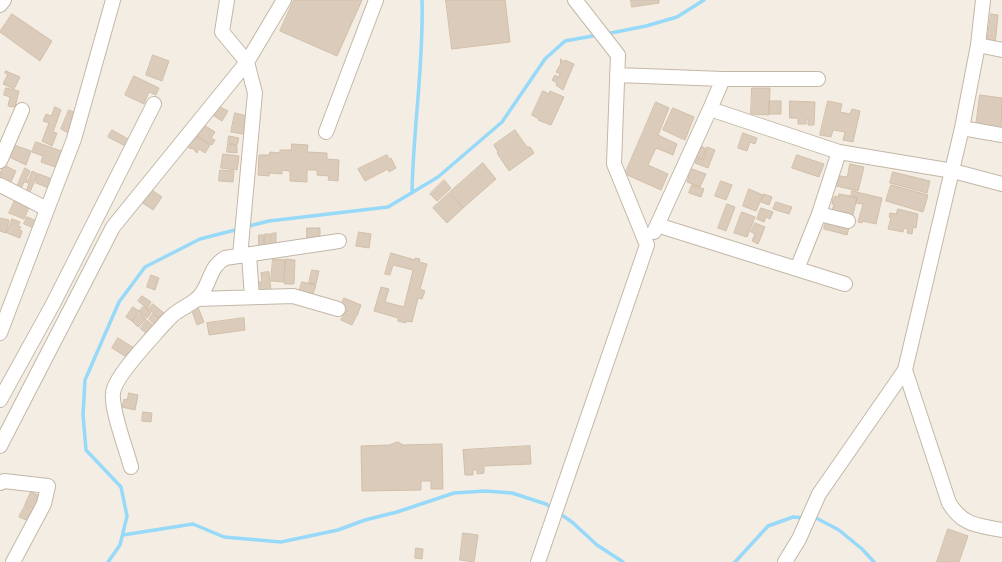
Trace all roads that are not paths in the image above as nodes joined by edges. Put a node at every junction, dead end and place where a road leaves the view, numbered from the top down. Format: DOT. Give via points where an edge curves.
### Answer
graph roads {
  1 [pos="4,0"];
  2 [pos="113,0"];
  3 [pos="227,0"];
  4 [pos="284,0"];
  5 [pos="376,0"];
  6 [pos="575,0"];
  7 [pos="984,0"];
  8 [pos="0,5"];
  9 [pos="978,45"];
  10 [pos="1002,50"];
  11 [pos="247,62"];
  12 [pos="617,75"];
  13 [pos="818,78"];
  14 [pos="722,80"];
  15 [pos="154,104"];
  16 [pos="710,109"];
  17 [pos="22,110"];
  18 [pos="962,128"];
  19 [pos="326,132"];
  20 [pos="1002,135"];
  21 [pos="839,152"];
  22 [pos="0,161"];
  23 [pos="953,171"];
  24 [pos="1002,184"];
  25 [pos="0,185"];
  26 [pos="47,209"];
  27 [pos="819,214"];
  28 [pos="848,221"];
  29 [pos="657,225"];
  30 [pos="339,241"];
  31 [pos="647,244"];
  32 [pos="243,252"];
  33 [pos="797,269"];
  34 [pos="845,284"];
  35 [pos="252,297"];
  36 [pos="197,299"];
  37 [pos="338,309"];
  38 [pos="0,333"];
  39 [pos="905,370"];
  40 [pos="0,400"];
  41 [pos="0,446"];
  42 [pos="131,467"];
  43 [pos="0,483"];
  44 [pos="1002,530"];
  45 [pos="13,562"];
  46 [pos="538,562"];
  47 [pos="784,562"];
  1 -- 8 [label="street"];
  2 -- 26 [label="street" via="74,139"];
  3 -- 11 [label="street" via="222,32"];
  4 -- 11 [label="street"];
  5 -- 19 [label="street"];
  6 -- 12 [label="street" via="618,55"];
  7 -- 9 [label="street"];
  9 -- 10 [label="street"];
  9 -- 18 [label="street"];
  11 -- 32 [label="street" via="255,93 242,219"];
  11 -- 41 [label="street" via="113,227"];
  12 -- 14 [label="street"];
  12 -- 31 [label="street" via="614,164"];
  13 -- 14 [label="street"];
  14 -- 16 [label="street"];
  15 -- 40 [label="street" via="53,304"];
  16 -- 21 [label="street"];
  16 -- 29 [label="street"];
  17 -- 22 [label="street"];
  18 -- 20 [label="street"];
  18 -- 23 [label="street"];
  21 -- 23 [label="street"];
  21 -- 27 [label="street"];
  23 -- 24 [label="street"];
  23 -- 39 [label="street"];
  25 -- 26 [label="street"];
  26 -- 38 [label="street"];
  27 -- 28 [label="street"];
  27 -- 33 [label="street"];
  29 -- 31 [label="street"];
  29 -- 33 [label="street"];
  30 -- 32 [label="street"];
  31 -- 46 [label="street"];
  32 -- 35 [label="street"];
  32 -- 36 [label="street" via="218,262"];
  33 -- 34 [label="street"];
  35 -- 36 [label="street"];
  35 -- 37 [label="street" via="293,296"];
  36 -- 42 [label="street" via="164,324 118,378 113,391 113,404"];
  39 -- 44 [label="street" via="949,503 955,513 973,524"];
  39 -- 47 [label="street" via="820,494 799,539"];
  43 -- 45 [label="street" via="4,481 48,486 44,504"];
}
